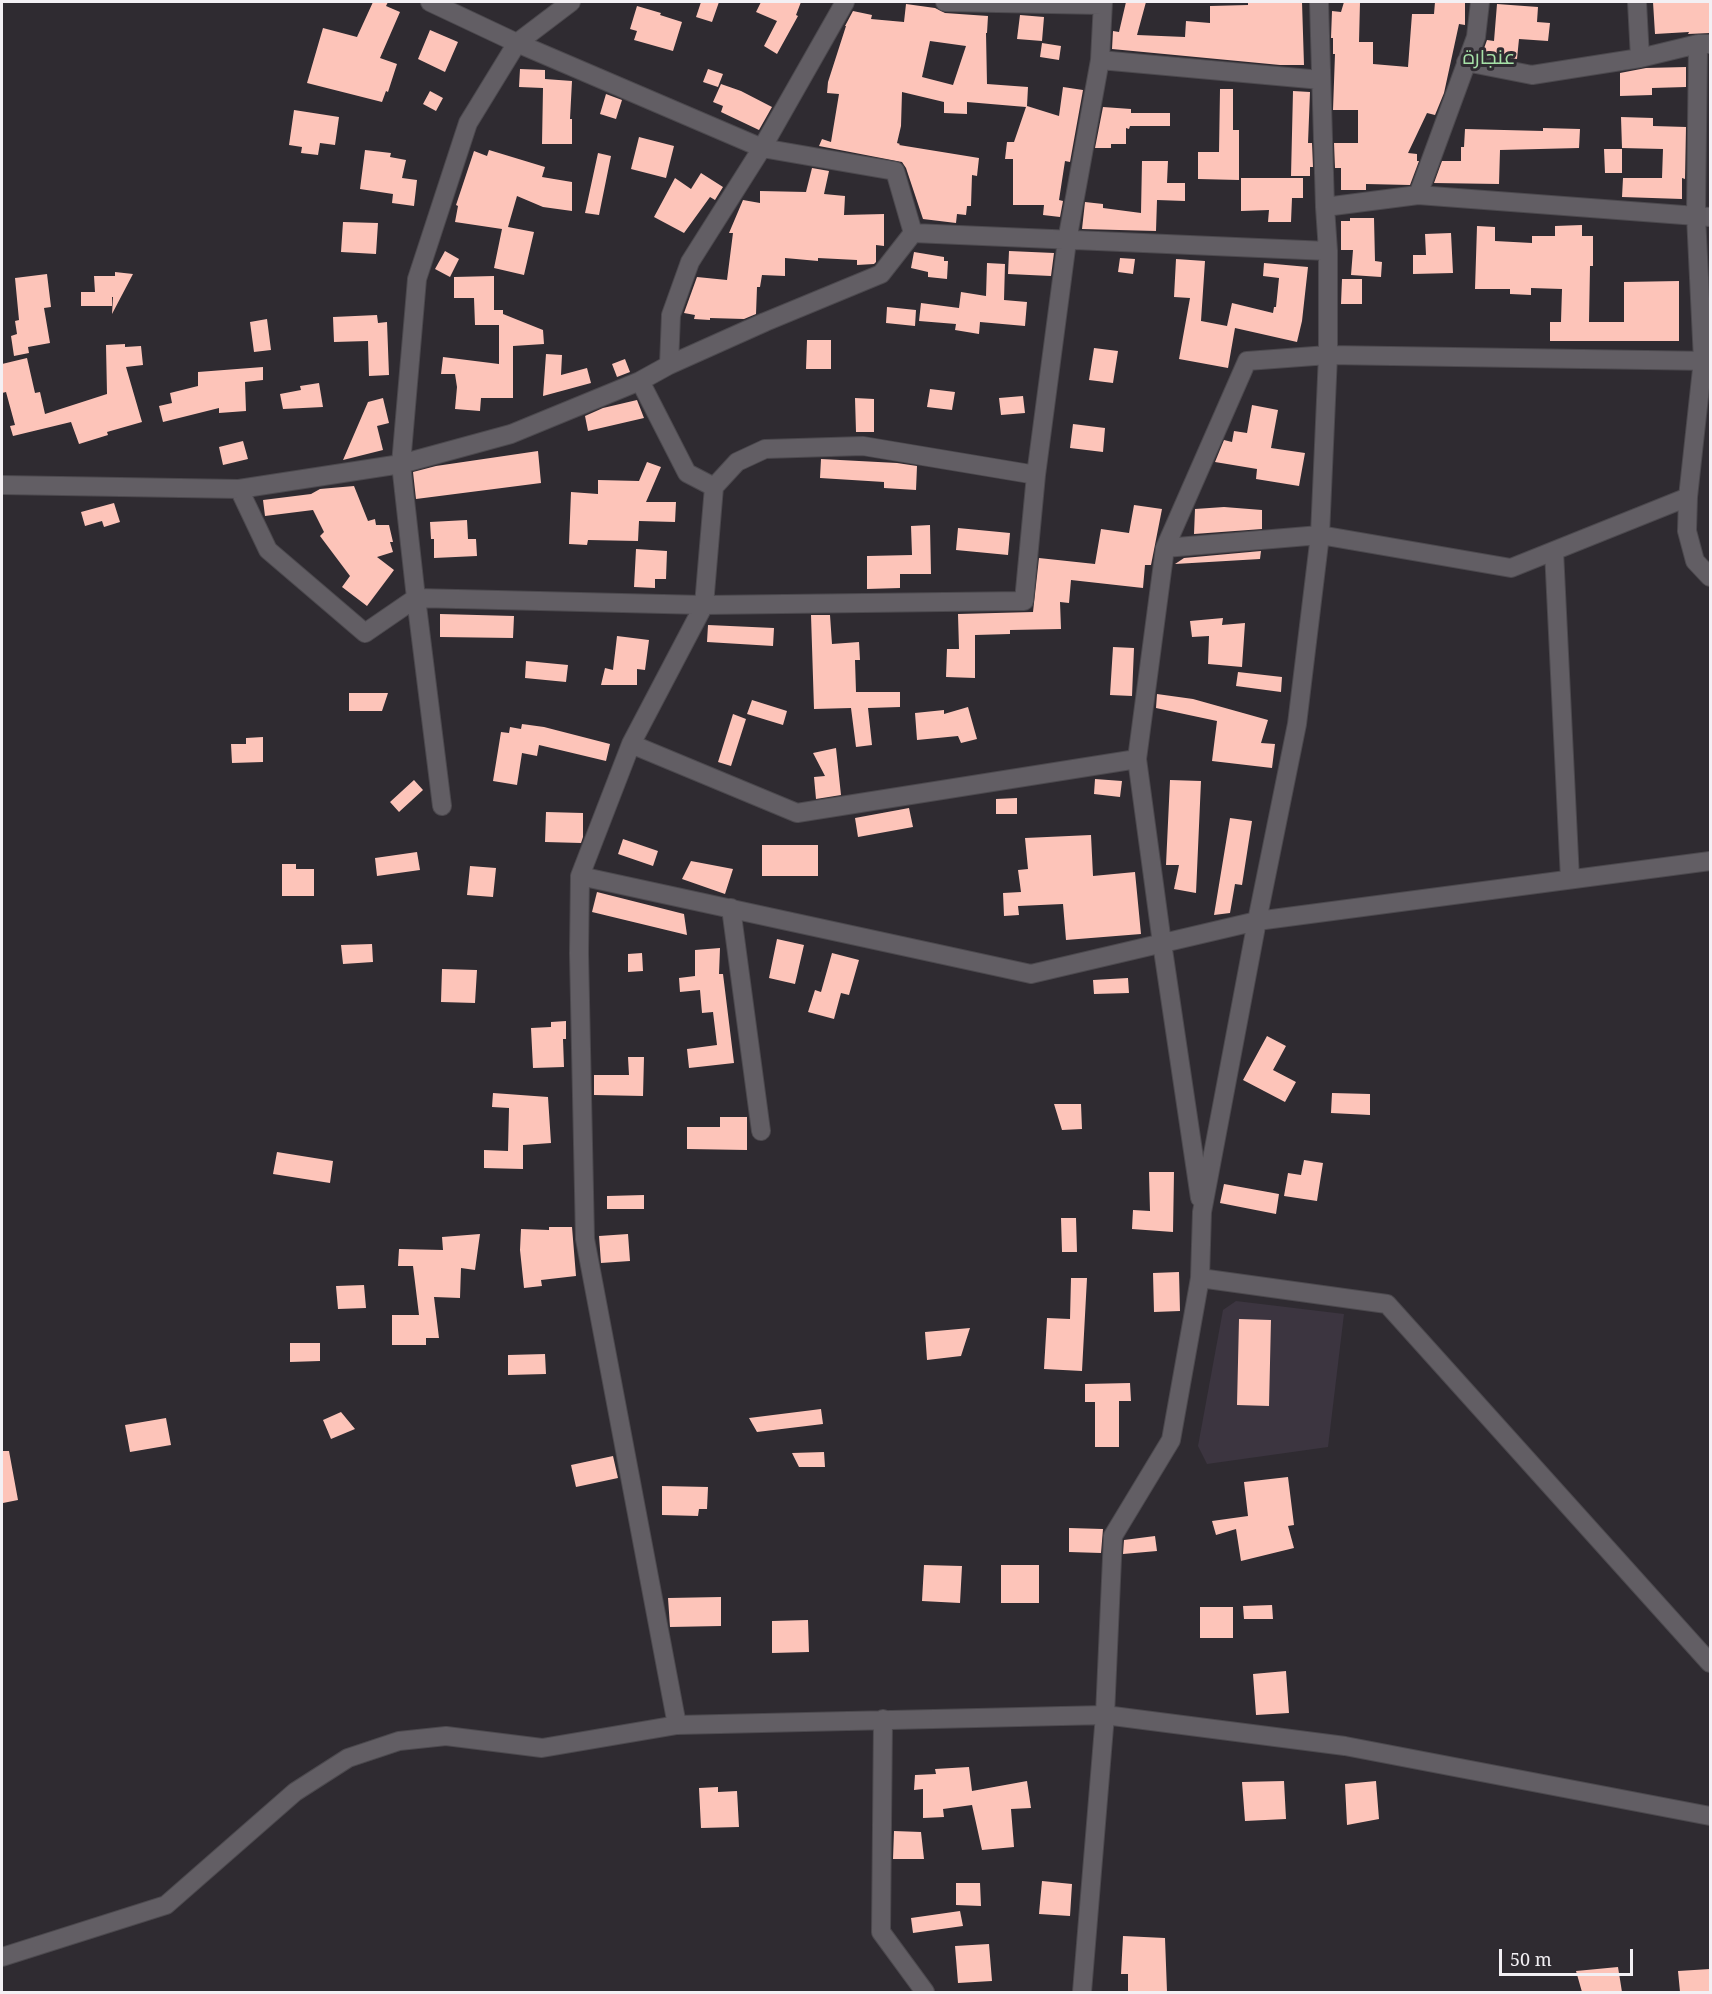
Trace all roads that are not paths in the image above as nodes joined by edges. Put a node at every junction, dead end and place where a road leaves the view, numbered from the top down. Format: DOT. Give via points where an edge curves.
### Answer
graph roads {
  1 [pos="430,2"];
  2 [pos="571,2"];
  3 [pos="845,2"];
  4 [pos="945,2"];
  5 [pos="1319,2"];
  6 [pos="1480,2"];
  7 [pos="1637,2"];
  8 [pos="1103,3"];
  9 [pos="518,43"];
  10 [pos="1704,44"];
  11 [pos="1640,58"];
  12 [pos="1100,60"];
  13 [pos="1466,62"];
  14 [pos="1321,80"];
  15 [pos="762,148"];
  16 [pos="1418,195"];
  17 [pos="1325,207"];
  18 [pos="1703,216"];
  19 [pos="913,233"];
  20 [pos="1067,241"];
  21 [pos="1328,251"];
  22 [pos="1328,355"];
  23 [pos="1706,361"];
  24 [pos="669,365"];
  25 [pos="640,381"];
  26 [pos="401,464"];
  27 [pos="1036,476"];
  28 [pos="2,484"];
  29 [pos="714,487"];
  30 [pos="239,489"];
  31 [pos="1688,497"];
  32 [pos="1320,535"];
  33 [pos="1165,548"];
  34 [pos="1554,550"];
  35 [pos="1710,577"];
  36 [pos="416,598"];
  37 [pos="704,605"];
  38 [pos="631,744"];
  39 [pos="1137,759"];
  40 [pos="442,806"];
  41 [pos="1710,861"];
  42 [pos="580,876"];
  43 [pos="1570,879"];
  44 [pos="731,908"];
  45 [pos="1257,921"];
  46 [pos="1162,943"];
  47 [pos="761,1131"];
  48 [pos="1202,1212"];
  49 [pos="1200,1278"];
  50 [pos="1710,1663"];
  51 [pos="1105,1715"];
  52 [pos="884,1719"];
  53 [pos="677,1725"];
  54 [pos="1710,1816"];
  55 [pos="2,1957"];
  56 [pos="925,1992"];
  57 [pos="1082,1992"];
  1 -- 9 [label="street"];
  2 -- 9 [label="street"];
  3 -- 15 [label="street"];
  4 -- 8 [label="street"];
  5 -- 14 [label="street"];
  6 -- 13 [label="street" via="1476,37"];
  7 -- 11 [label="street"];
  8 -- 12 [label="street"];
  9 -- 15 [label="street"];
  9 -- 26 [label="street" via="468,123 417,279"];
  10 -- 11 [label="street"];
  10 -- 18 [label="street"];
  11 -- 13 [label="street" via="1532,75"];
  12 -- 14 [label="street"];
  12 -- 20 [label="street"];
  13 -- 16 [label="street"];
  14 -- 17 [label="street"];
  15 -- 19 [label="street" via="895,171"];
  15 -- 24 [label="street" via="690,262 671,315"];
  16 -- 17 [label="street"];
  16 -- 18 [label="street"];
  17 -- 21 [label="street"];
  18 -- 23 [label="street"];
  19 -- 20 [label="street"];
  19 -- 24 [label="street" via="881,274"];
  20 -- 21 [label="street"];
  20 -- 27 [label="street"];
  21 -- 22 [label="street"];
  22 -- 23 [label="street"];
  22 -- 32 [label="street"];
  22 -- 33 [label="street" via="1247,361"];
  23 -- 31 [label="street"];
  24 -- 25 [label="street"];
  25 -- 26 [label="street" via="511,434"];
  25 -- 29 [label="street" via="687,473"];
  26 -- 30 [label="street"];
  26 -- 36 [label="street"];
  27 -- 29 [label="street" via="863,446 765,449 737,462"];
  27 -- 37 [label="street" via="1024,601"];
  28 -- 30 [label="street"];
  29 -- 37 [label="street"];
  30 -- 36 [label="street" via="268,550 365,633"];
  31 -- 34 [label="street"];
  31 -- 35 [label="street" via="1687,531 1695,561"];
  32 -- 33 [label="street"];
  32 -- 34 [label="street" via="1511,568"];
  32 -- 45 [label="street" via="1297,724"];
  33 -- 39 [label="street"];
  34 -- 43 [label="street"];
  36 -- 37 [label="street"];
  36 -- 40 [label="street"];
  37 -- 38 [label="street"];
  38 -- 39 [label="street" via="796,813"];
  38 -- 42 [label="street"];
  39 -- 46 [label="street"];
  41 -- 43 [label="street"];
  42 -- 44 [label="street"];
  42 -- 53 [label="street" via="585,1239"];
  43 -- 45 [label="street"];
  44 -- 46 [label="street" via="1031,974"];
  44 -- 47 [label="street"];
  45 -- 46 [label="street"];
  45 -- 48 [label="street"];
  46 -- 48 [label="street"];
  48 -- 49 [label="street"];
  49 -- 50 [label="street" via="1387,1305"];
  49 -- 51 [label="street" via="1172,1440 1113,1536"];
  51 -- 52 [label="street"];
  51 -- 54 [label="street" via="1345,1746"];
  51 -- 57 [label="street"];
  52 -- 53 [label="street"];
  52 -- 56 [label="street" via="881,1932"];
  53 -- 55 [label="street" via="542,1748 446,1736 399,1740 348,1758 295,1792 166,1905"];
}
